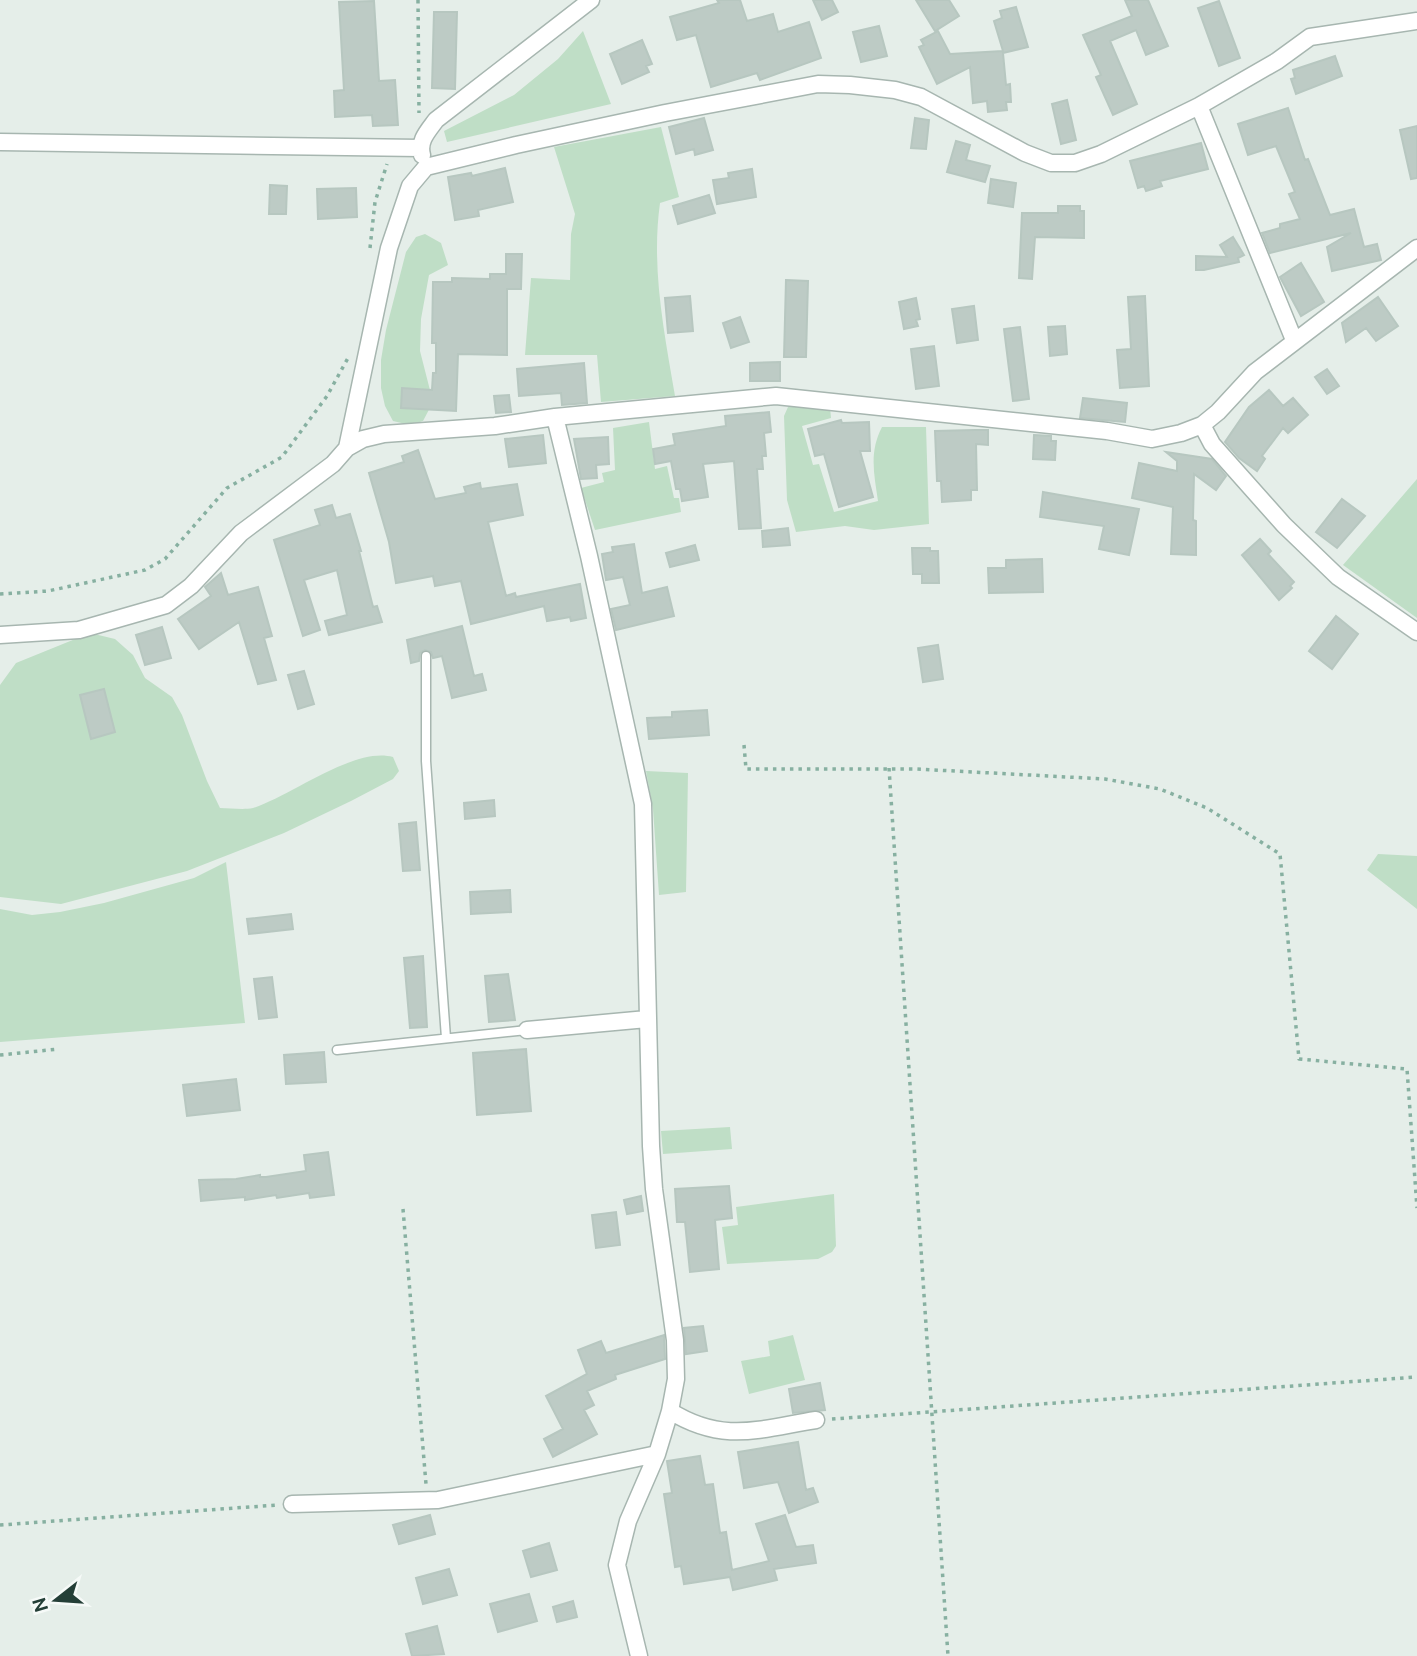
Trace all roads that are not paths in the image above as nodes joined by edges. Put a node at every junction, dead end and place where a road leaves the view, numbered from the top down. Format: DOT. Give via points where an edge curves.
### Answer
graph roads {
  1 [pos="591,0"];
  2 [pos="1417,22"];
  3 [pos="1199,106"];
  4 [pos="0,142"];
  5 [pos="420,148"];
  6 [pos="426,167"];
  7 [pos="1417,248"];
  8 [pos="1294,340"];
  9 [pos="555,418"];
  10 [pos="1202,425"];
  11 [pos="347,448"];
  12 [pos="1417,632"];
  13 [pos="0,635"];
  14 [pos="426,656"];
  15 [pos="647,1018"];
  16 [pos="527,1030"];
  17 [pos="446,1038"];
  18 [pos="337,1049"];
  19 [pos="670,1411"];
  20 [pos="816,1420"];
  21 [pos="657,1454"];
  22 [pos="292,1504"];
  23 [pos="639,1656"];
  1 -- 5 [label="street" via="436,120"];
  2 -- 3 [label="street" via="1310,37"];
  3 -- 6 [label="street" via="1101,154 1075,163 1051,163 921,97 895,90 818,84"];
  3 -- 8 [label="street"];
  4 -- 5 [label="street"];
  5 -- 6 [label="street"];
  6 -- 11 [label="street" via="410,186 389,248"];
  7 -- 8 [label="street"];
  8 -- 10 [label="street"];
  9 -- 10 [label="street" via="776,396 1152,439"];
  9 -- 11 [label="street" via="384,434"];
  9 -- 15 [label="street" via="643,804"];
  10 -- 12 [label="street" via="1212,444 1284,525 1338,577"];
  11 -- 13 [label="street" via="241,533 191,586 166,605 79,630"];
  14 -- 17 [label="lane" via="426,761"];
  15 -- 16 [label="street"];
  15 -- 19 [label="street" via="654,1189 675,1340 676,1379"];
  16 -- 17 [label="lane"];
  17 -- 18 [label="lane"];
  19 -- 20 [label="street" via="690,1423 722,1432"];
  19 -- 21 [label="street"];
  21 -- 22 [label="street" via="427,1500"];
  21 -- 23 [label="street" via="628,1521 617,1565"];
}
